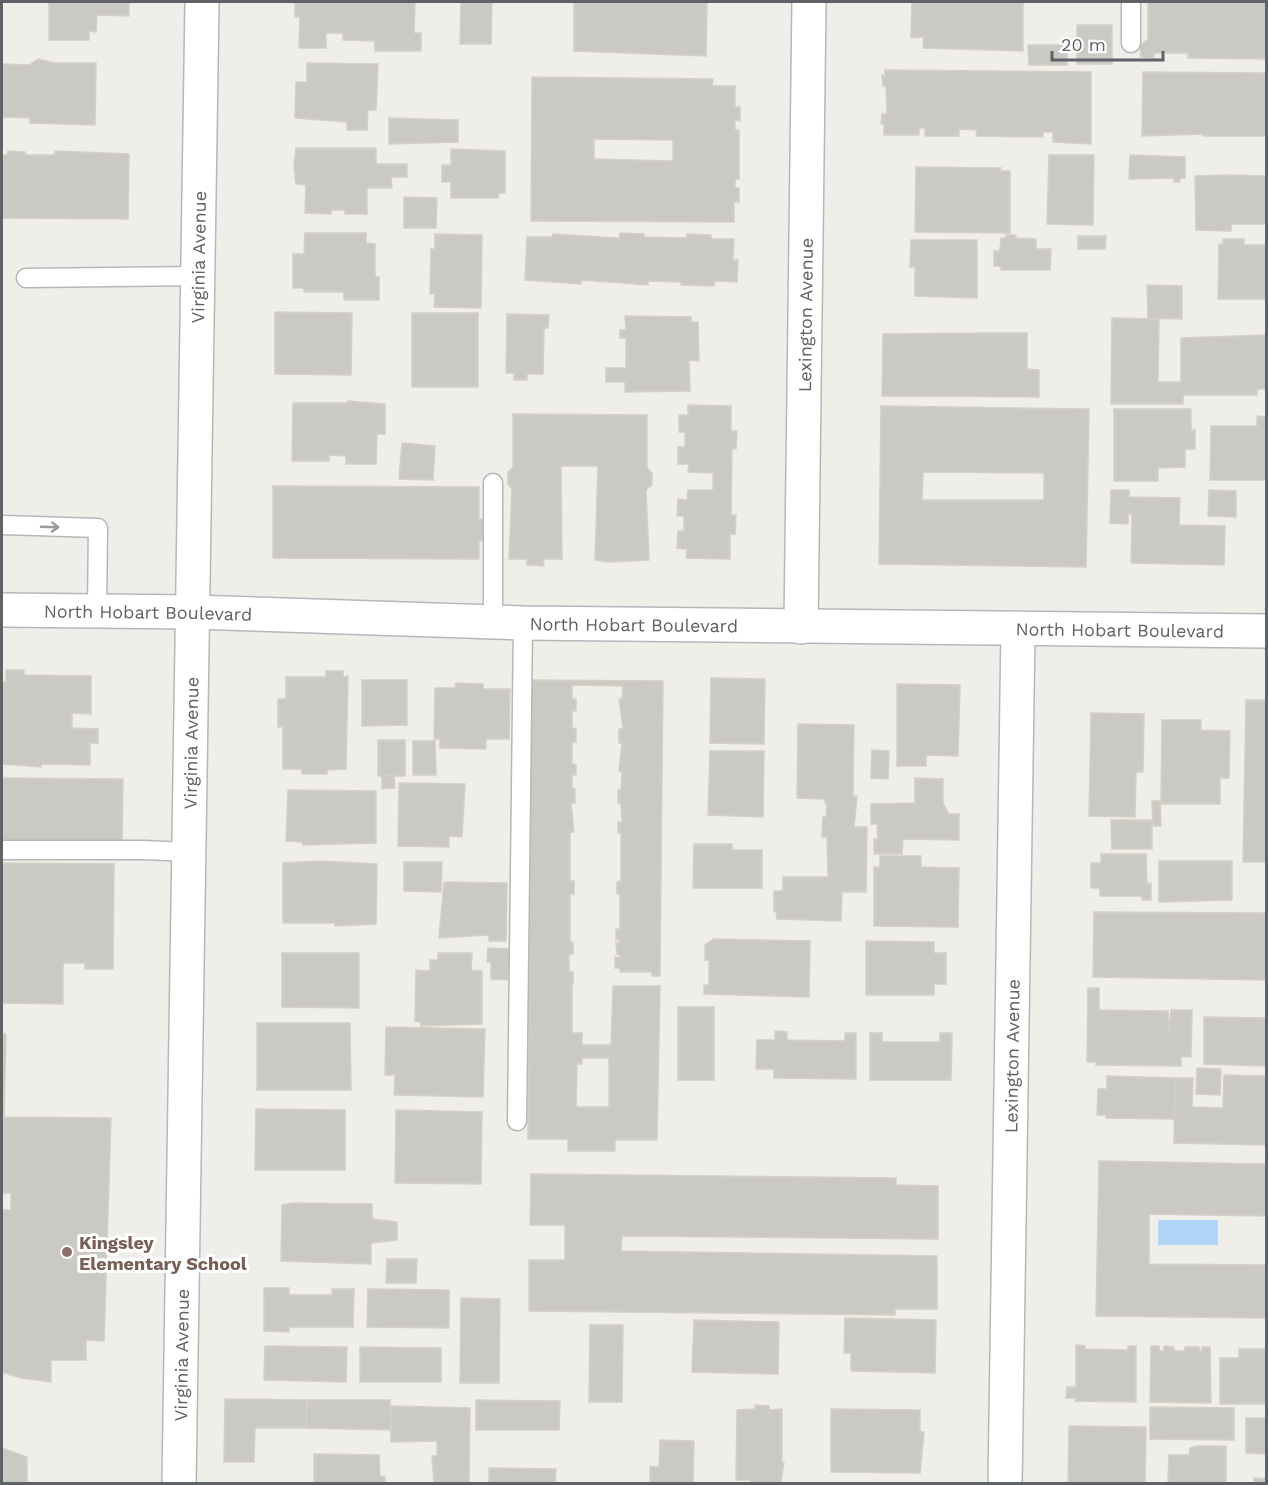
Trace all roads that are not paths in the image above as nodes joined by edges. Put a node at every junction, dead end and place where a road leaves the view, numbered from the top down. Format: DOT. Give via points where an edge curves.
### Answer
graph roads {
  1 [pos="202,2"];
  2 [pos="809,2"];
  3 [pos="1131,2"];
  4 [pos="1131,43"];
  5 [pos="197,276"];
  6 [pos="26,278"];
  7 [pos="494,483"];
  8 [pos="2,525"];
  9 [pos="2,610"];
  10 [pos="97,610"];
  11 [pos="192,612"];
  12 [pos="508,623"];
  13 [pos="801,627"];
  14 [pos="1018,631"];
  15 [pos="1266,631"];
  16 [pos="2,850"];
  17 [pos="188,852"];
  18 [pos="517,1121"];
  19 [pos="179,1484"];
  20 [pos="1005,1484"];
  1 -- 5 [label="street, Virginia Avenue"];
  2 -- 13 [label="street, Lexington Avenue"];
  3 -- 4 [label="lane"];
  5 -- 6 [label="lane"];
  5 -- 11 [label="street, Virginia Avenue"];
  7 -- 12 [label="lane"];
  8 -- 10 [label="lane, one-way" via="98,528"];
  9 -- 10 [label="street, North Hobart Boulevard"];
  10 -- 11 [label="street, North Hobart Boulevard"];
  11 -- 12 [label="street, North Hobart Boulevard"];
  11 -- 17 [label="street, Virginia Avenue"];
  12 -- 13 [label="street, North Hobart Boulevard"];
  12 -- 18 [label="lane"];
  13 -- 14 [label="street, North Hobart Boulevard"];
  14 -- 15 [label="street, North Hobart Boulevard"];
  14 -- 20 [label="street, Lexington Avenue"];
  16 -- 17 [label="lane"];
  17 -- 19 [label="street, Virginia Avenue"];
}
